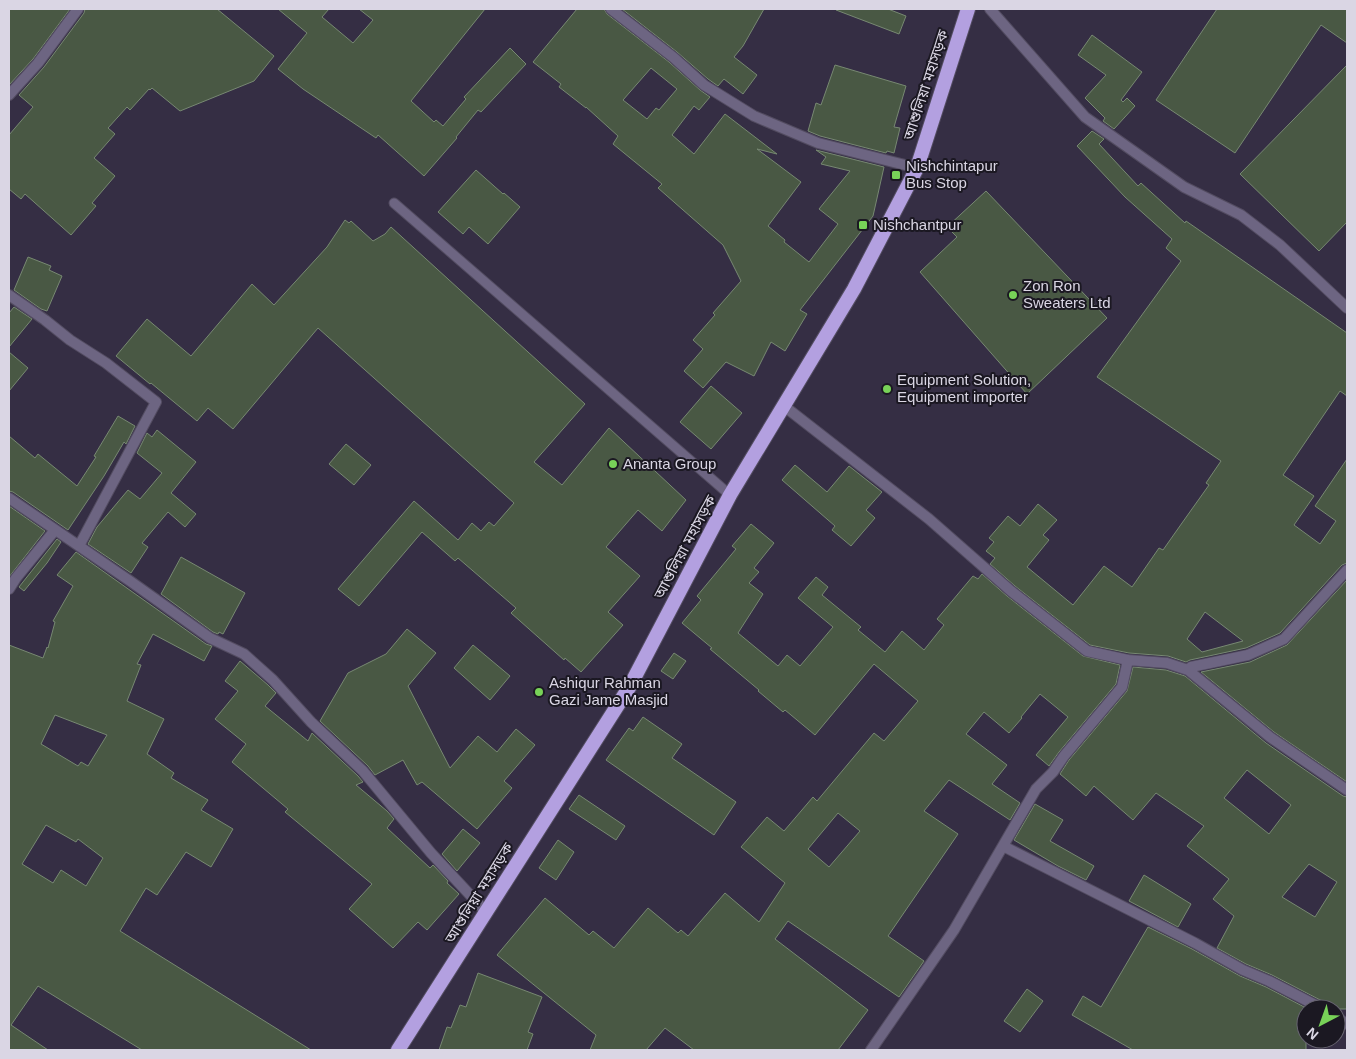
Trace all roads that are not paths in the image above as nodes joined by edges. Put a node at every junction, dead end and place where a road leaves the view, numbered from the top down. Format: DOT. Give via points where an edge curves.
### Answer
graph roads {
  1 [pos="78,9"];
  2 [pos="612,9"];
  3 [pos="968,9"];
  4 [pos="990,9"];
  5 [pos="9,95"];
  6 [pos="917,168"];
  7 [pos="394,203"];
  8 [pos="9,295"];
  9 [pos="1347,308"];
  10 [pos="784,406"];
  11 [pos="730,495"];
  12 [pos="9,498"];
  13 [pos="55,530"];
  14 [pos="80,546"];
  15 [pos="1347,570"];
  16 [pos="9,589"];
  17 [pos="1128,660"];
  18 [pos="1188,670"];
  19 [pos="1347,790"];
  20 [pos="1003,846"];
  21 [pos="486,912"];
  22 [pos="1304,999"];
  23 [pos="398,1050"];
  24 [pos="871,1050"];
  1 -- 5 [label="street" via="38,63"];
  2 -- 6 [label="street" via="704,85 754,116 818,143"];
  3 -- 6 [label="highway, আশুলিয়া মহাসড়ক"];
  4 -- 9 [label="street" via="1085,117 1184,188 1241,215"];
  6 -- 10 [label="highway, আশুলিয়া মহাসড়ক" via="854,289"];
  7 -- 11 [label="lane"];
  8 -- 14 [label="street" via="106,362 156,402"];
  10 -- 11 [label="highway, আশুলিয়া মহাসড়ক"];
  10 -- 17 [label="street" via="929,519 1011,591 1087,651"];
  11 -- 21 [label="highway, আশুলিয়া মহাসড়ক" via="630,686"];
  12 -- 13 [label="street"];
  13 -- 14 [label="street"];
  13 -- 16 [label="street"];
  14 -- 21 [label="street" via="210,638 244,654 273,680 363,772"];
  15 -- 18 [label="street" via="1284,639 1248,655"];
  17 -- 18 [label="street" via="1167,663"];
  17 -- 20 [label="street" via="1122,687 1036,790"];
  18 -- 19 [label="street" via="1270,737"];
  20 -- 22 [label="street"];
  20 -- 24 [label="street" via="954,930"];
  21 -- 23 [label="highway, আশুলিয়া মহাসড়ক"];
}
